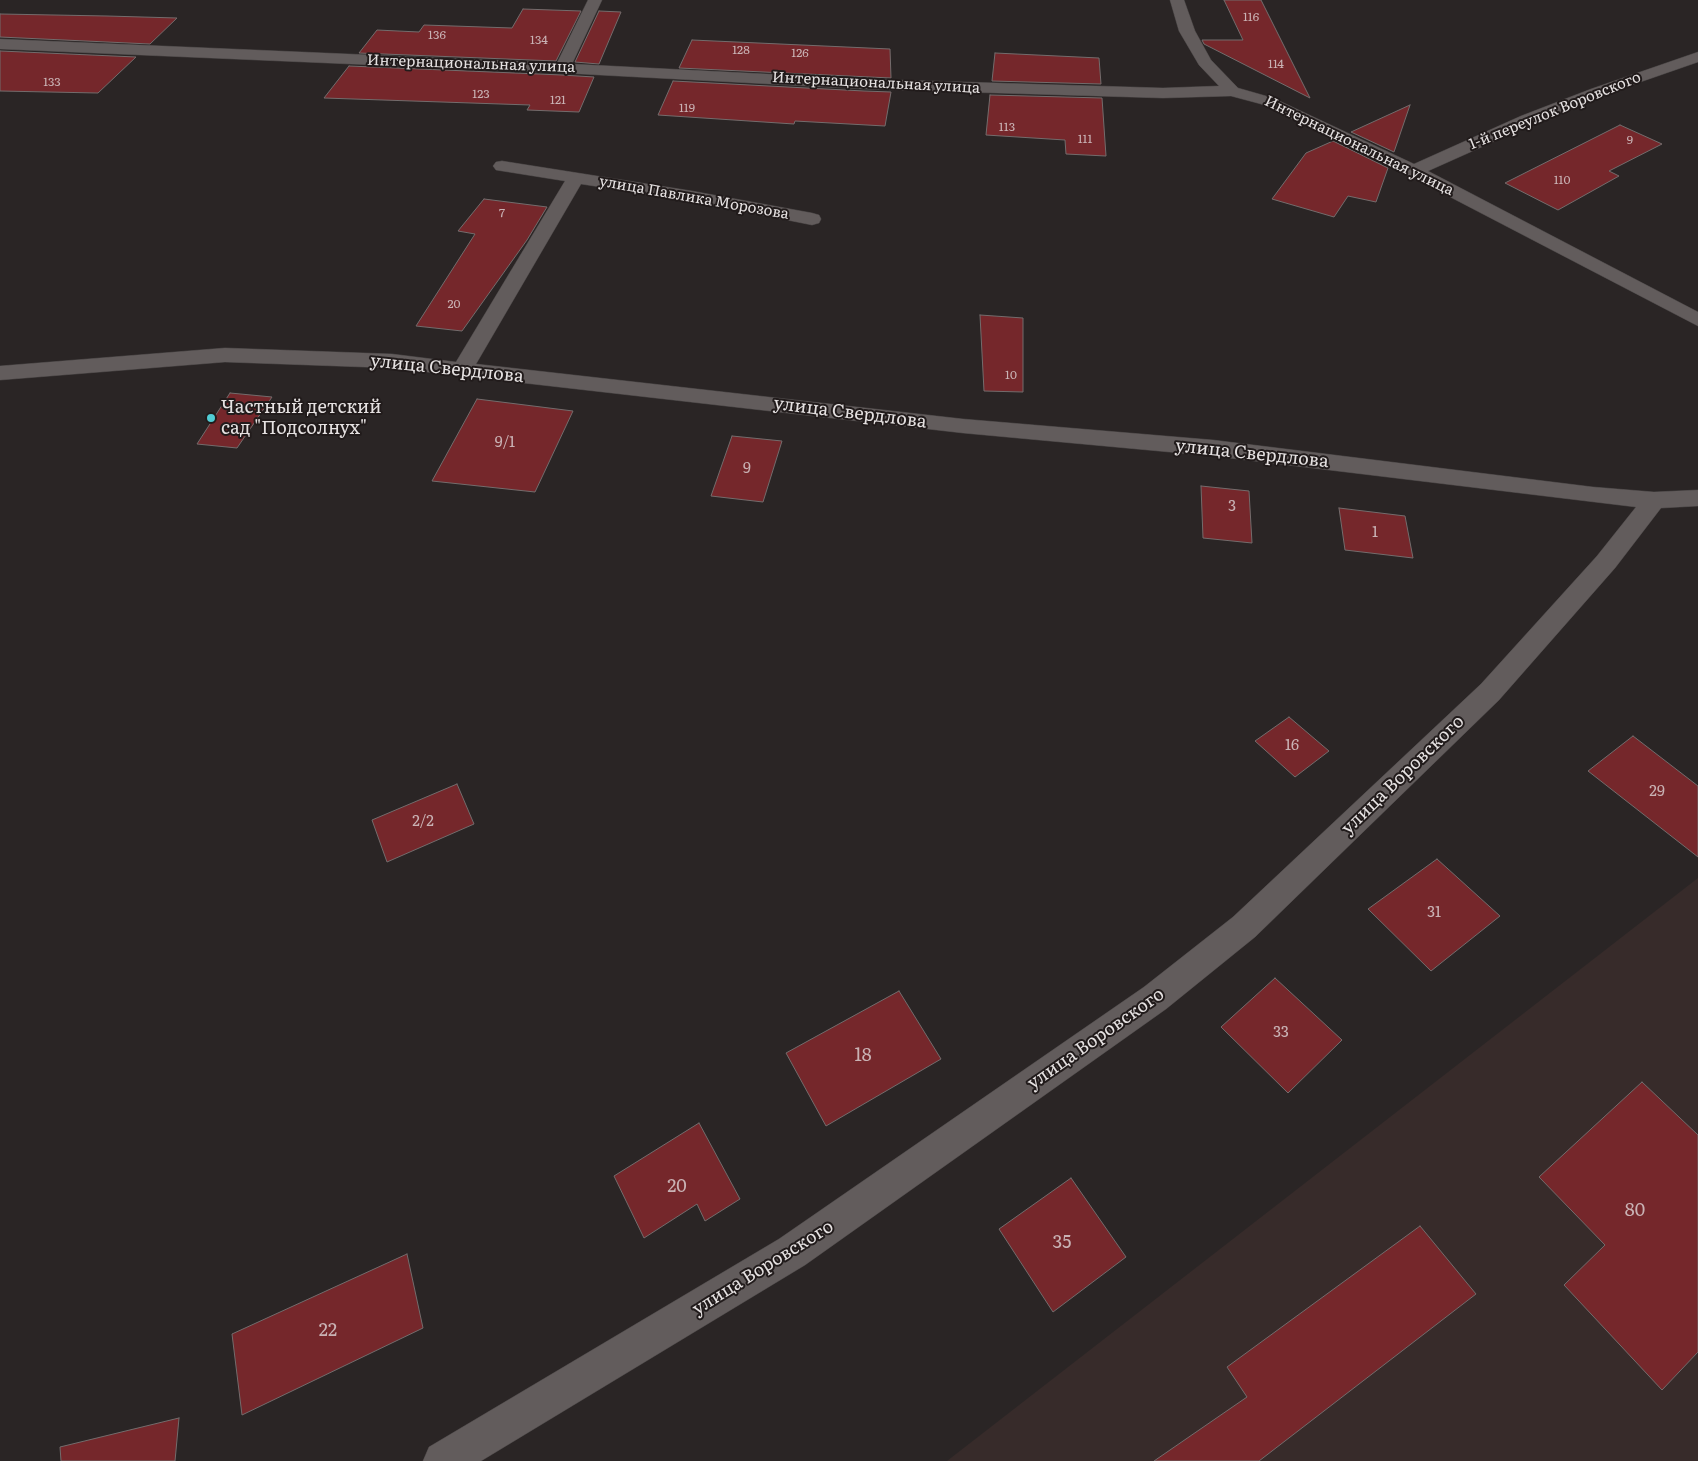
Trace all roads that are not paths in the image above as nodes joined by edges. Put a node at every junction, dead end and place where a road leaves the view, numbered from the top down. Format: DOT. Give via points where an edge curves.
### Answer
graph roads {
  1 [pos="595,0"];
  2 [pos="1176,0"];
  3 [pos="0,44"];
  4 [pos="1698,57"];
  5 [pos="562,68"];
  6 [pos="1232,91"];
  7 [pos="502,166"];
  8 [pos="1414,171"];
  9 [pos="576,178"];
  10 [pos="812,219"];
  11 [pos="1698,320"];
  12 [pos="462,370"];
  13 [pos="0,373"];
  14 [pos="1698,498"];
  15 [pos="1654,500"];
  16 [pos="444,1461"];
  1 -- 5 [label="street"];
  2 -- 6 [label="street" via="1187,31 1205,62"];
  3 -- 5 [label="street, Интернациональная улица"];
  4 -- 8 [label="street, 1-й переулок Воровского" via="1571,102"];
  5 -- 6 [label="street, Интернациональная улица" via="1010,89 1163,93"];
  6 -- 8 [label="street, Интернациональная улица" via="1272,103"];
  7 -- 9 [label="street, улица Павлика Морозова"];
  8 -- 11 [label="street, Интернациональная улица"];
  9 -- 10 [label="street, улица Павлика Морозова"];
  9 -- 12 [label="street, улица Павлика Морозова"];
  12 -- 13 [label="street, улица Свердлова" via="392,362 225,355"];
  12 -- 15 [label="street, улица Свердлова" via="963,426 1213,448"];
  14 -- 15 [label="street, улица Свердлова"];
  15 -- 16 [label="street, улица Воровского" via="1606,562 1490,692 1244,927 1155,998 792,1252"];
}
